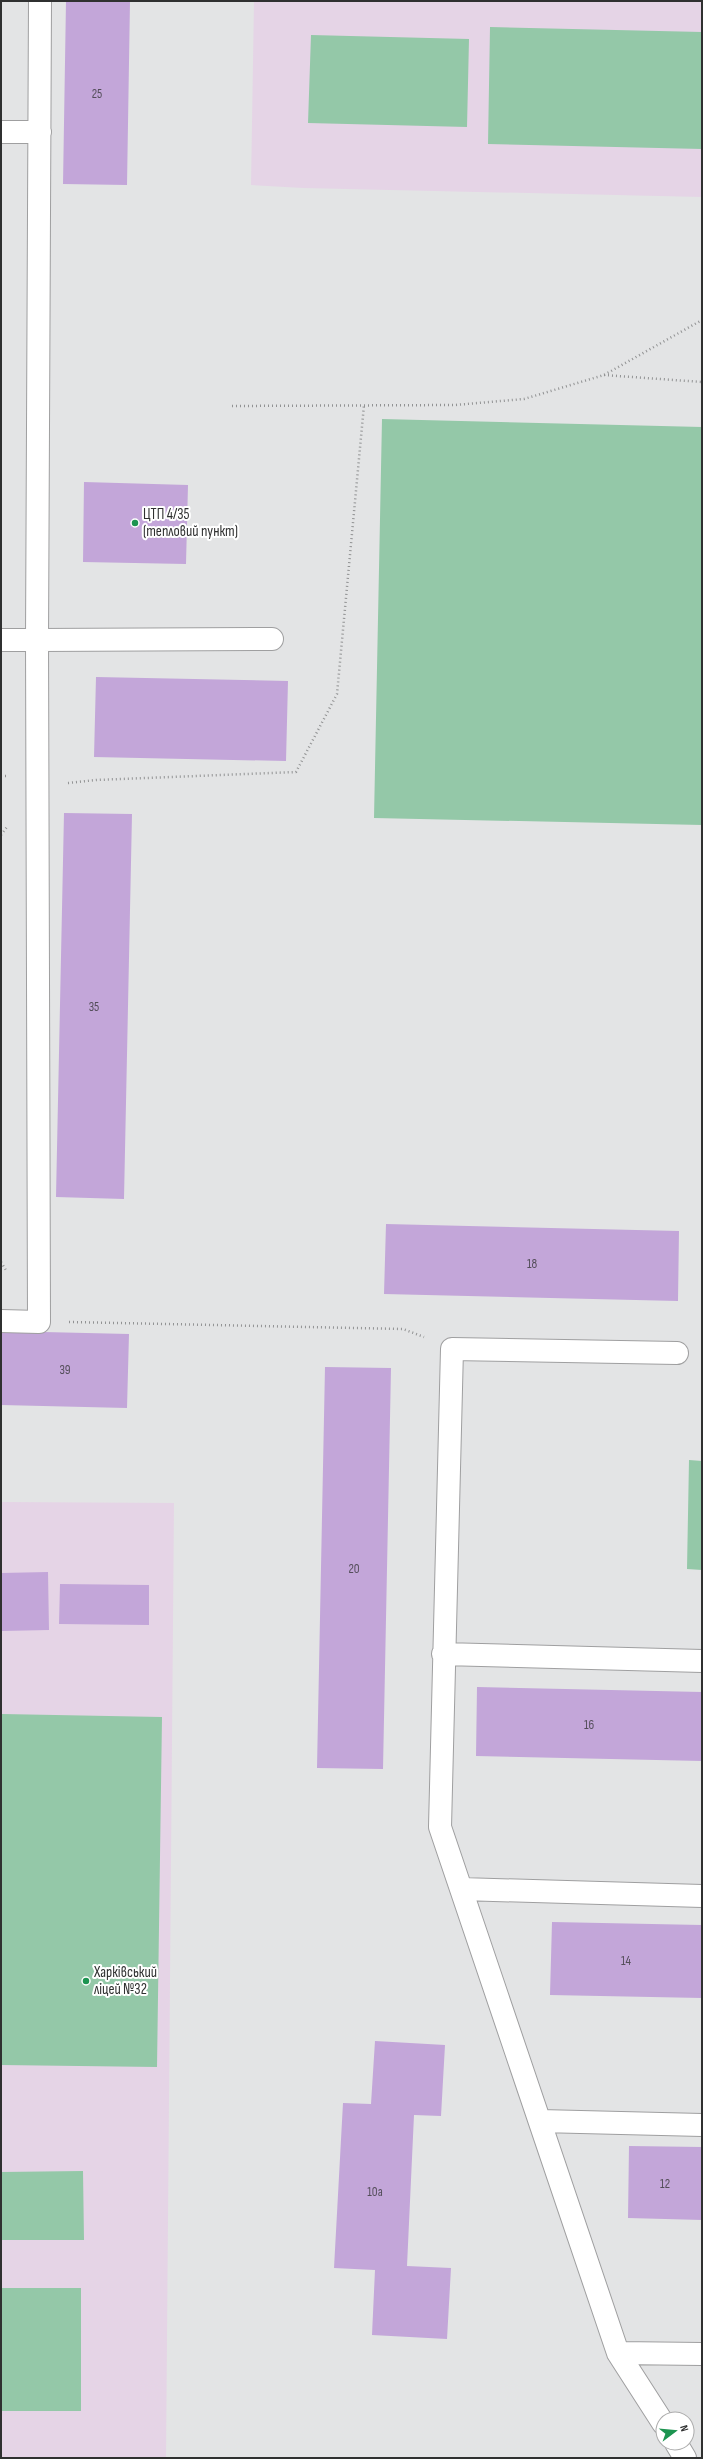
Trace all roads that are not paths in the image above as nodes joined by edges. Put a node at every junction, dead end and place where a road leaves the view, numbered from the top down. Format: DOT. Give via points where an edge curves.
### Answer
graph roads {
  1 [pos="40,1"];
  2 [pos="1,132"];
  3 [pos="40,132"];
  4 [pos="272,638"];
  5 [pos="1,640"];
  6 [pos="37,640"];
  7 [pos="1,1321"];
  8 [pos="677,1353"];
  9 [pos="443,1654"];
  10 [pos="702,1660"];
  11 [pos="461,1890"];
  12 [pos="702,1896"];
  13 [pos="540,2121"];
  14 [pos="702,2124"];
  15 [pos="618,2353"];
  16 [pos="702,2354"];
  17 [pos="655,2411"];
  1 -- 3 [label="lane"];
  2 -- 3 [label="lane"];
  3 -- 6 [label="lane"];
  4 -- 6 [label="lane"];
  5 -- 6 [label="lane"];
  6 -- 7 [label="lane" via="39,1322"];
  8 -- 9 [label="lane" via="452,1349"];
  9 -- 10 [label="lane"];
  9 -- 11 [label="lane" via="440,1827"];
  11 -- 12 [label="lane"];
  11 -- 13 [label="lane"];
  13 -- 14 [label="lane"];
  13 -- 15 [label="lane"];
  15 -- 16 [label="lane"];
  15 -- 17 [label="lane"];
}
